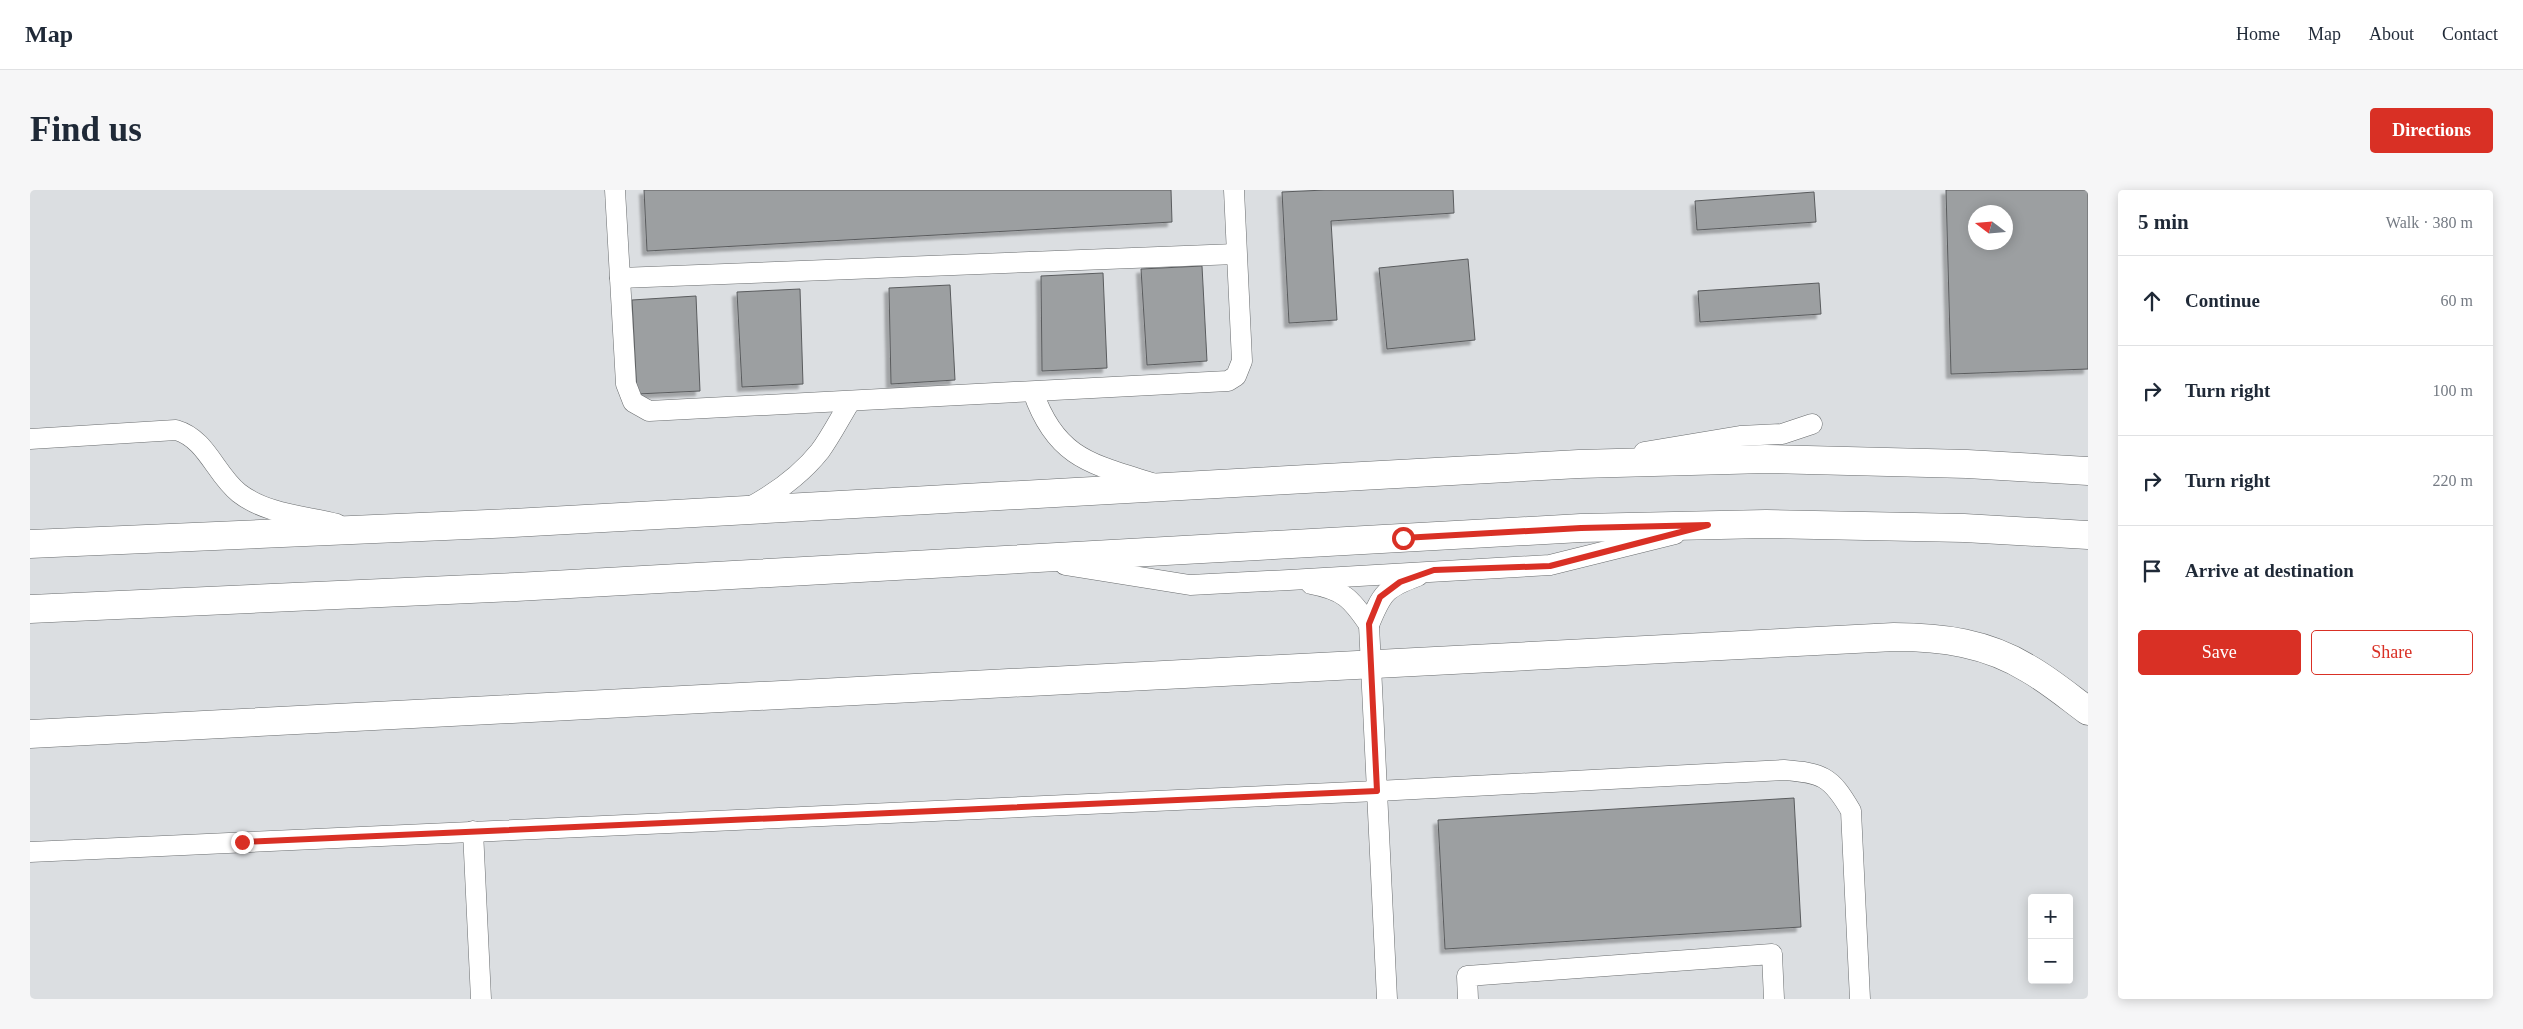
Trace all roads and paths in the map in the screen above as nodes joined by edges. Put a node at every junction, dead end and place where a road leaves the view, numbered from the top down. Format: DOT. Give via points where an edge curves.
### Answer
graph roads {
  1 [pos="615,190"];
  2 [pos="1234,190"];
  3 [pos="1236,254"];
  4 [pos="620,278"];
  5 [pos="1033,392"];
  6 [pos="850,402"];
  7 [pos="1812,424"];
  8 [pos="30,439"];
  9 [pos="1579,464"];
  10 [pos="2088,471"];
  11 [pos="1163,487"];
  12 [pos="742,511"];
  13 [pos="1708,525"];
  14 [pos="361,529"];
  15 [pos="2088,535"];
  16 [pos="30,544"];
  17 [pos="1025,558"];
  18 [pos="1434,570"];
  19 [pos="1289,580"];
  20 [pos="30,609"];
  21 [pos="1369,624"];
  22 [pos="1370,666"];
  23 [pos="2088,711"];
  24 [pos="30,734"];
  25 [pos="1377,791"];
  26 [pos="473,831"];
  27 [pos="30,852"];
  28 [pos="481,999"];
  29 [pos="1388,999"];
  30 [pos="1468,999"];
  31 [pos="1774,999"];
  32 [pos="1860,999"];
  1 -- 4 [label="lane"];
  2 -- 3 [label="lane"];
  3 -- 4 [label="lane"];
  3 -- 5 [label="lane" via="1242,361 1236,376 1218,382"];
  4 -- 6 [label="lane" via="626,384 633,402 641,408 654,411"];
  5 -- 6 [label="lane"];
  5 -- 11 [label="lane" via="1044,420 1069,450 1100,467"];
  6 -- 12 [label="lane" via="820,450 799,475"];
  7 -- 9 [label="lane" via="1782,434 1740,436"];
  8 -- 14 [label="lane" via="176,430 194,438 228,483 252,502"];
  9 -- 10 [label="street" via="1766,459"];
  9 -- 11 [label="street"];
  11 -- 12 [label="street"];
  12 -- 14 [label="street"];
  13 -- 15 [label="street" via="1964,528"];
  13 -- 17 [label="street" via="1581,528"];
  13 -- 18 [label="lane" via="1550,566"];
  14 -- 16 [label="street"];
  17 -- 19 [label="lane" via="1190,585"];
  17 -- 20 [label="street"];
  18 -- 19 [label="lane"];
  18 -- 21 [label="lane" via="1400,582 1380,597"];
  19 -- 21 [label="lane" via="1330,587 1354,601"];
  21 -- 22 [label="lane"];
  22 -- 23 [label="street" via="1931,637 1966,642 1999,653 2030,669"];
  22 -- 24 [label="street"];
  22 -- 25 [label="lane"];
  25 -- 26 [label="lane"];
  25 -- 29 [label="lane"];
  25 -- 32 [label="lane" via="1784,770 1815,773 1838,788 1850,811"];
  26 -- 27 [label="lane"];
  26 -- 28 [label="lane"];
  30 -- 31 [label="lane" via="1467,976 1772,954"];
}
